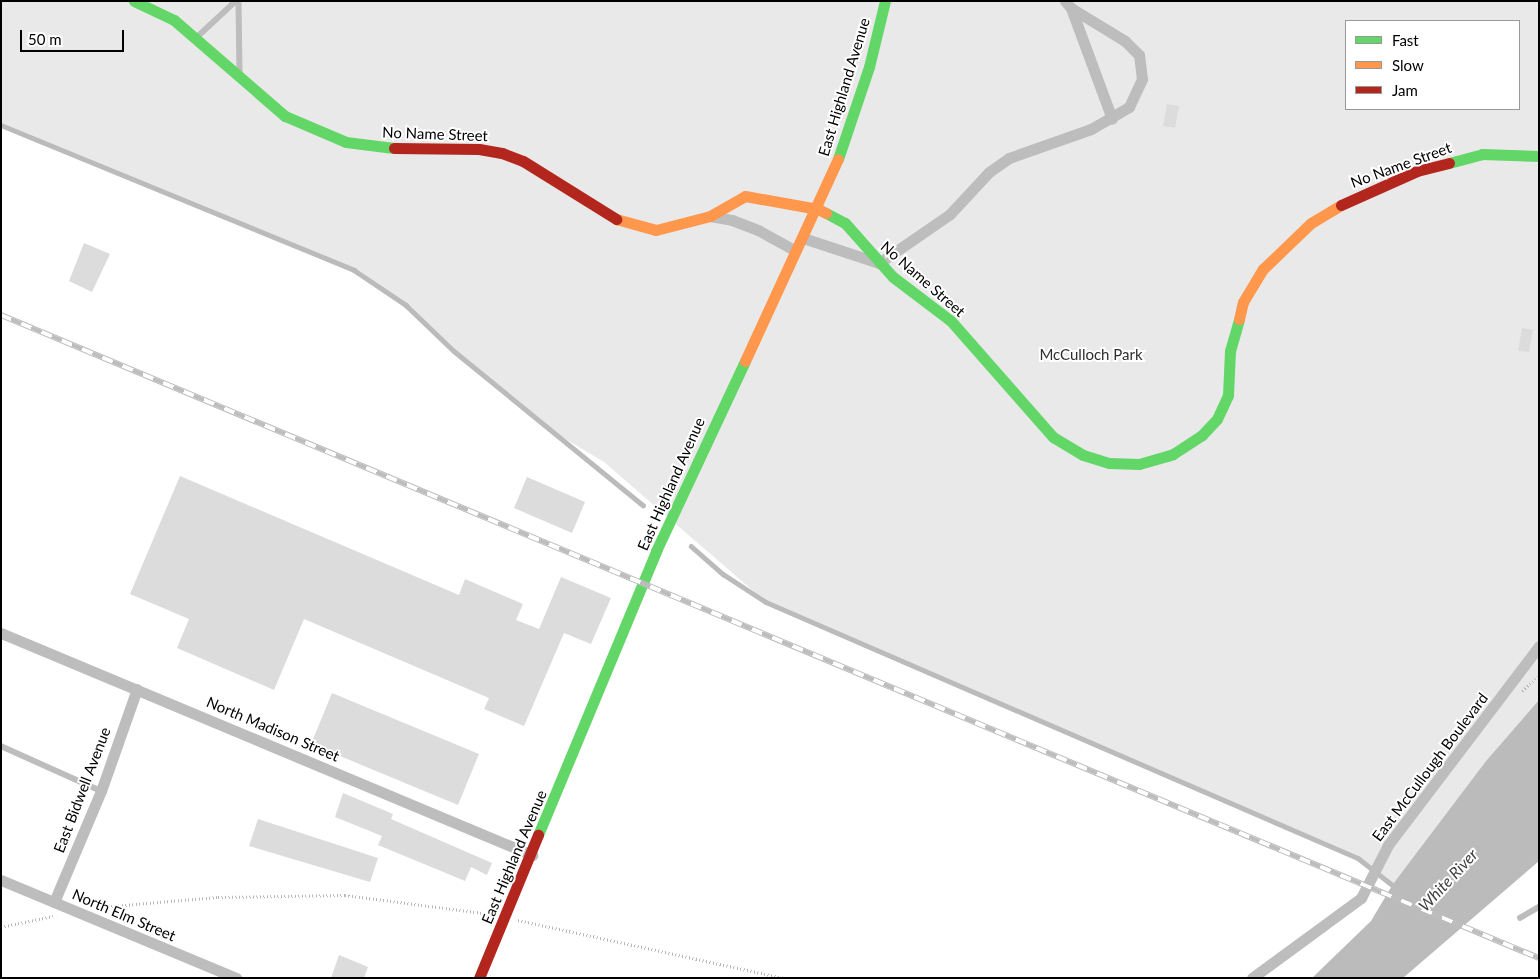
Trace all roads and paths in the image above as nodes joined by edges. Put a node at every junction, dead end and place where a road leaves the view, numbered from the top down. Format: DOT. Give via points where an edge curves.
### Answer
graph roads {
  1 [pos="134,1"];
  2 [pos="238,1"];
  3 [pos="885,1"];
  4 [pos="1068,5"];
  5 [pos="196,38"];
  6 [pos="240,78"];
  7 [pos="1112,119"];
  8 [pos="1539,156"];
  9 [pos="818,208"];
  10 [pos="710,216"];
  11 [pos="803,238"];
  12 [pos="796,250"];
  13 [pos="879,263"];
  14 [pos="1,633"];
  15 [pos="1539,646"];
  16 [pos="137,689"];
  17 [pos="1,746"];
  18 [pos="101,791"];
  19 [pos="532,855"];
  20 [pos="1,880"];
  21 [pos="54,902"];
  22 [pos="1539,907"];
  23 [pos="77,911"];
  24 [pos="505,917"];
  25 [pos="1520,918"];
  26 [pos="1,927"];
  27 [pos="236,978"];
  28 [pos="479,978"];
  29 [pos="784,978"];
  30 [pos="1252,978"];
  1 -- 5 [label="street, No Name Street" via="174,20"];
  2 -- 5 [label="lane"];
  2 -- 6 [label="lane"];
  3 -- 9 [label="street, East Highland Avenue" via="859,102"];
  4 -- 7 [label="street"];
  4 -- 7 [label="street" via="1104,26 1139,55 1143,72 1140,88 1129,107"];
  5 -- 6 [label="street, No Name Street"];
  6 -- 10 [label="street, No Name Street" via="285,116 346,142 415,150 479,149 502,153 523,161 614,218 643,228 656,230"];
  7 -- 13 [label="street" via="1008,158 989,172 939,224"];
  8 -- 13 [label="street, No Name Street" via="1482,154 1417,171 1354,197 1311,223 1263,269 1243,302 1230,351 1228,395 1217,419 1188,446 1139,464 1095,460 1054,437 963,333"];
  9 -- 10 [label="street, No Name Street" via="745,196"];
  9 -- 11 [label="street, East Highland Avenue"];
  9 -- 13 [label="street, No Name Street" via="845,223"];
  10 -- 12 [label="street" via="749,226"];
  11 -- 12 [label="street, East Highland Avenue"];
  11 -- 13 [label="street"];
  12 -- 19 [label="street, East Highland Avenue" via="656,551"];
  14 -- 16 [label="street, North Madison Street"];
  15 -- 30 [label="street, East McCullough Boulevard" via="1388,845 1361,898"];
  16 -- 18 [label="street, East Bidwell Avenue"];
  16 -- 19 [label="street, North Madison Street"];
  17 -- 18 [label="lane"];
  18 -- 21 [label="street, East Bidwell Avenue"];
  19 -- 24 [label="street, East Highland Avenue"];
  20 -- 21 [label="street, North Elm Street"];
  21 -- 23 [label="street, North Elm Street"];
  22 -- 25 [label="lane"];
  23 -- 24 [label="path" via="209,897 345,895"];
  23 -- 26 [label="path"];
  23 -- 27 [label="street, North Elm Street"];
  24 -- 28 [label="street, East Highland Avenue"];
  24 -- 29 [label="path"];
}
